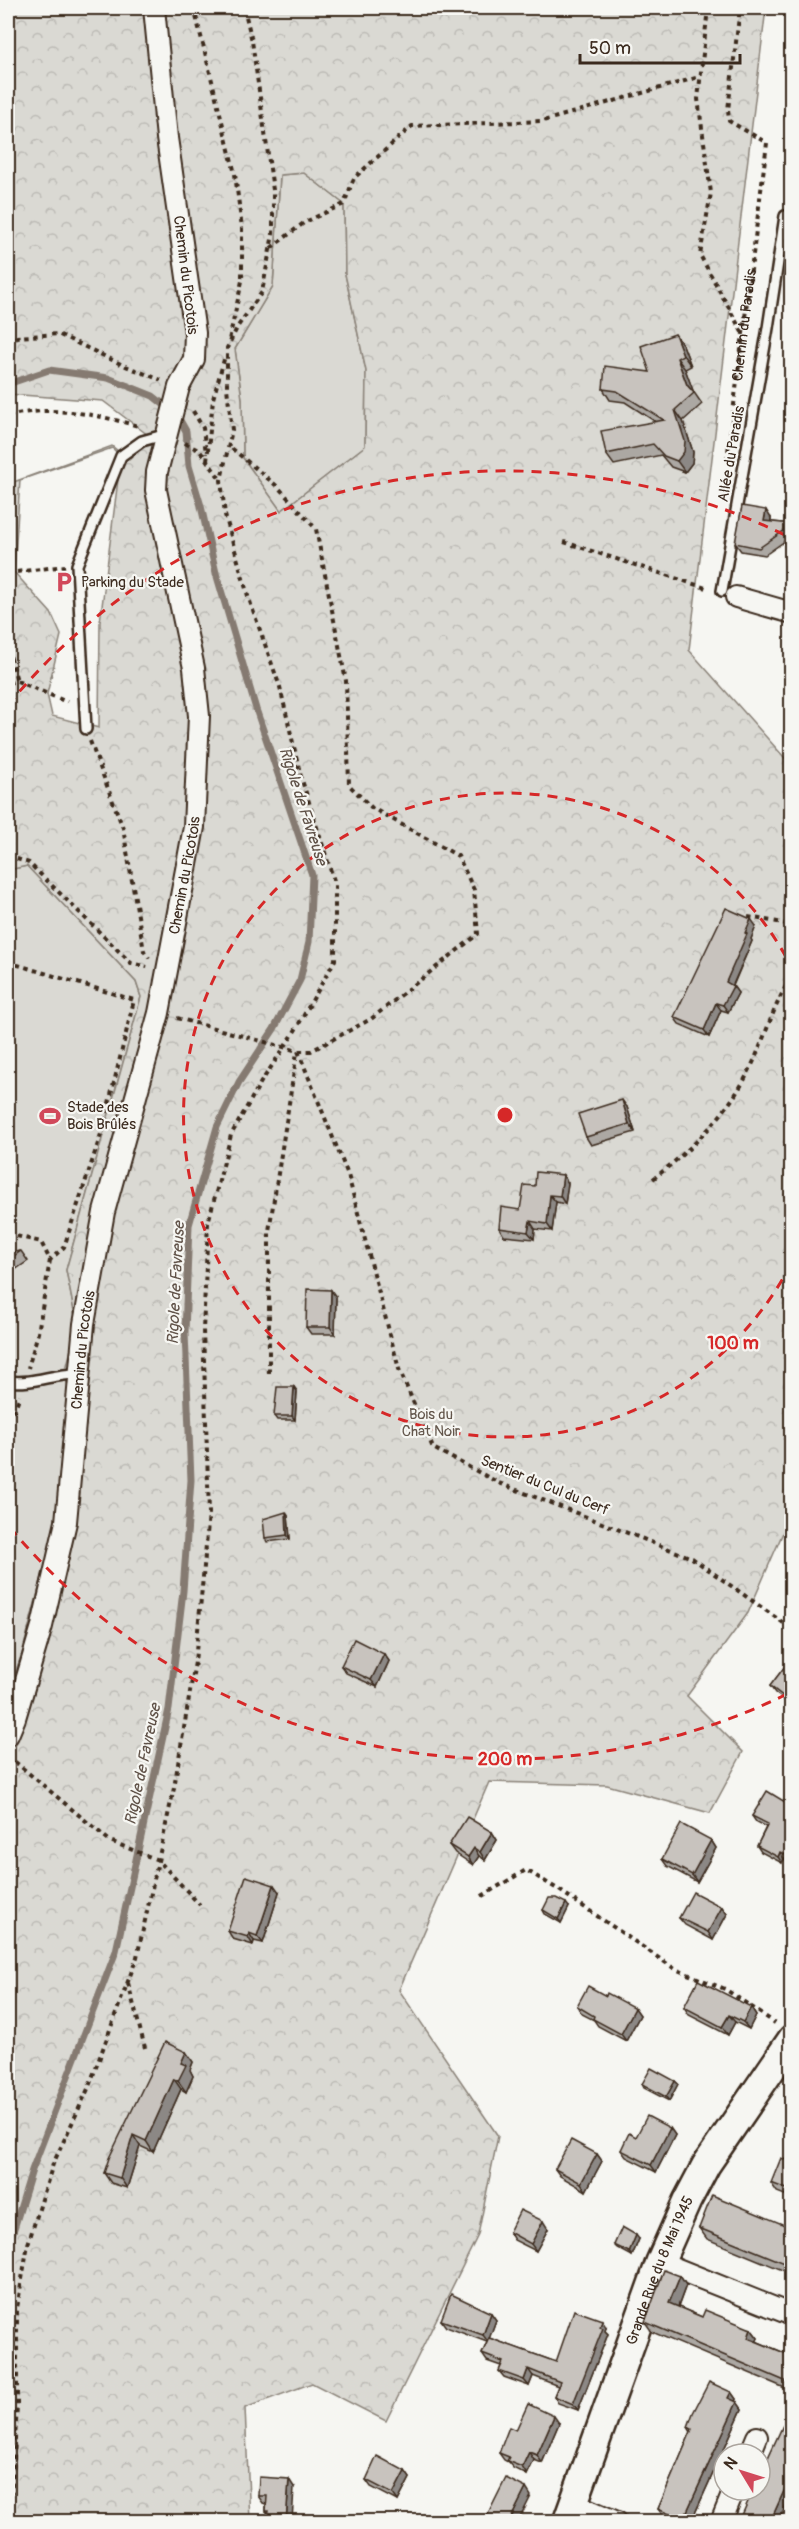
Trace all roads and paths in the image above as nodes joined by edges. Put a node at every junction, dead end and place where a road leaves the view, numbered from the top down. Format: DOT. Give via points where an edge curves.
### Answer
graph roads {
  1 [pos="11,8"];
  2 [pos="154,8"];
  3 [pos="194,8"];
  4 [pos="244,8"];
  5 [pos="708,8"];
  6 [pos="740,8"];
  7 [pos="8,14"];
  8 [pos="699,77"];
  9 [pos="786,216"];
  10 [pos="271,248"];
  11 [pos="743,334"];
  12 [pos="8,343"];
  13 [pos="227,348"];
  14 [pos="178,393"];
  15 [pos="8,416"];
  16 [pos="169,430"];
  17 [pos="229,446"];
  18 [pos="200,451"];
  19 [pos="727,460"];
  20 [pos="207,461"];
  21 [pos="221,480"];
  22 [pos="564,542"];
  23 [pos="77,565"];
  24 [pos="8,573"];
  25 [pos="729,594"];
  26 [pos="792,613"];
  27 [pos="8,648"];
  28 [pos="17,681"];
  29 [pos="8,682"];
  30 [pos="67,702"];
  31 [pos="86,729"];
  32 [pos="8,856"];
  33 [pos="748,918"];
  34 [pos="792,929"];
  35 [pos="8,962"];
  36 [pos="161,972"];
  37 [pos="792,976"];
  38 [pos="159,1013"];
  39 [pos="285,1047"];
  40 [pos="298,1051"];
  41 [pos="653,1179"];
  42 [pos="8,1234"];
  43 [pos="50,1260"];
  44 [pos="269,1373"];
  45 [pos="80,1374"];
  46 [pos="8,1381"];
  47 [pos="24,1384"];
  48 [pos="8,1419"];
  49 [pos="792,1629"];
  50 [pos="8,1735"];
  51 [pos="8,1755"];
  52 [pos="158,1860"];
  53 [pos="482,1896"];
  54 [pos="200,1905"];
  55 [pos="128,1982"];
  56 [pos="788,2034"];
  57 [pos="145,2048"];
  58 [pos="660,2262"];
  59 [pos="792,2315"];
  60 [pos="729,2502"];
  61 [pos="570,2512"];
  62 [pos="10,2522"];
  63 [pos="617,2522"];
  64 [pos="720,2522"];
  1 -- 7 [label="path"];
  2 -- 14 [label="street, Chemin du Picotois" via="167,138 195,333 194,359"];
  3 -- 13 [label="path" via="235,174 243,228 242,281"];
  4 -- 10 [label="path" via="273,190"];
  5 -- 8 [label="path"];
  6 -- 11 [label="path, Chemin du Paradis" via="729,121 767,143"];
  8 -- 10 [label="path" via="543,121 412,126 354,178 344,204 305,222"];
  8 -- 11 [label="path" via="698,99 711,194 700,255"];
  9 -- 25 [label="lane, Allée du Paradis"];
  10 -- 13 [label="path" via="262,292"];
  11 -- 19 [label="path, Chemin du Paradis"];
  12 -- 14 [label="path" via="17,337 58,334"];
  13 -- 17 [label="path" via="232,430"];
  13 -- 20 [label="path" via="213,399"];
  14 -- 16 [label="street, Chemin du Picotois"];
  14 -- 20 [label="path" via="203,428"];
  15 -- 16 [label="path" via="43,410"];
  16 -- 23 [label="lane" via="142,441 121,456"];
  16 -- 36 [label="street, Chemin du Picotois" via="156,490 184,615 199,716 194,827"];
  17 -- 21 [label="path"];
  17 -- 40 [label="path" via="278,487 316,529 346,681 349,785 372,808 458,856 474,890 478,934 371,1019 311,1051"];
  18 -- 20 [label="path"];
  20 -- 21 [label="path"];
  21 -- 39 [label="path" via="225,515 280,687 301,777 335,884 335,960"];
  22 -- 25 [label="path"];
  23 -- 24 [label="path"];
  23 -- 31 [label="lane"];
  25 -- 26 [label="street"];
  27 -- 28 [label="path"];
  28 -- 29 [label="path"];
  28 -- 30 [label="path"];
  31 -- 36 [label="path" via="123,828 144,951"];
  32 -- 36 [label="path" via="29,863 131,963"];
  33 -- 34 [label="path" via="784,923"];
  35 -- 43 [label="path" via="134,1000 103,1128 64,1247"];
  36 -- 38 [label="street, Chemin du Picotois"];
  37 -- 41 [label="path" via="778,998 751,1066 718,1120"];
  38 -- 39 [label="path"];
  38 -- 45 [label="street, Chemin du Picotois" via="104,1212 84,1324"];
  39 -- 40 [label="path"];
  39 -- 52 [label="path" via="231,1135 208,1223 203,1330 209,1513 195,1662"];
  40 -- 44 [label="path" via="269,1231"];
  40 -- 49 [label="path, Sentier du Cul du Cerf" via="348,1175 399,1369 433,1448 499,1483 692,1558"];
  42 -- 43 [label="path" via="41,1242"];
  43 -- 47 [label="path" via="38,1333"];
  45 -- 47 [label="lane" via="65,1373"];
  45 -- 50 [label="street, Chemin du Picotois" via="66,1522 42,1626"];
  46 -- 47 [label="lane"];
  47 -- 48 [label="path"];
  51 -- 52 [label="path" via="110,1841"];
  52 -- 54 [label="path"];
  52 -- 55 [label="path"];
  53 -- 56 [label="path" via="526,1870 675,1969 725,1989"];
  55 -- 57 [label="path"];
  55 -- 62 [label="path" via="88,2089 53,2164 28,2244 17,2308 17,2406"];
  56 -- 58 [label="main road, Grande Rue du 8 Mai 1945" via="706,2165"];
  58 -- 59 [label="street"];
  58 -- 61 [label="main road, Grande Rue du 8 Mai 1945"];
  60 -- 64 [label="street"];
  61 -- 63 [label="street"];
}
